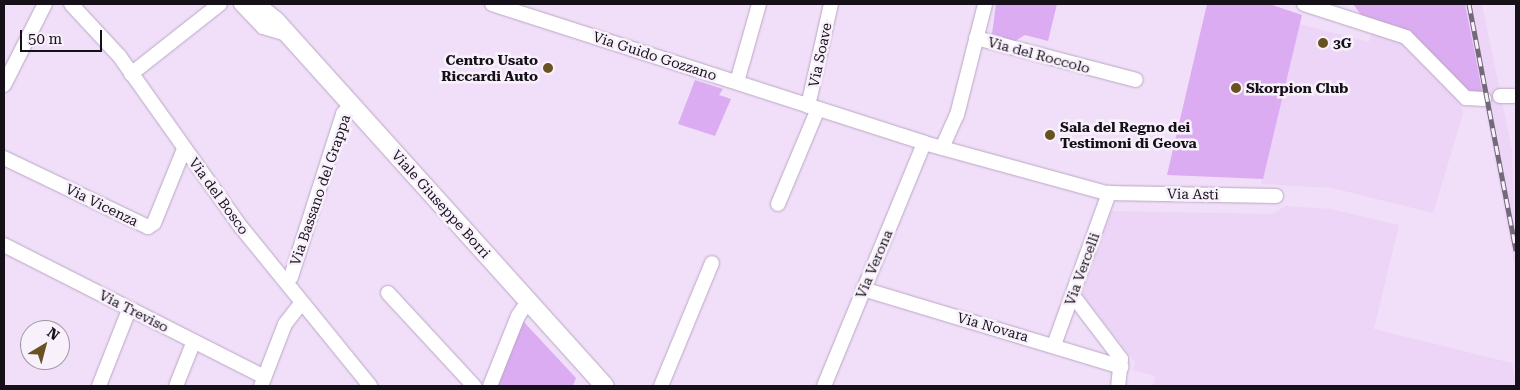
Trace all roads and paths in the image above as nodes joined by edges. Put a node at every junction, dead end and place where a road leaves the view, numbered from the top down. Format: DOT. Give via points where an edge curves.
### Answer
graph roads {
  1 [pos="45,4"];
  2 [pos="71,4"];
  3 [pos="220,4"];
  4 [pos="241,4"];
  5 [pos="255,4"];
  6 [pos="266,4"];
  7 [pos="492,4"];
  8 [pos="759,4"];
  9 [pos="831,4"];
  10 [pos="984,4"];
  11 [pos="1304,4"];
  12 [pos="1338,9"];
  13 [pos="282,28"];
  14 [pos="976,38"];
  15 [pos="131,74"];
  16 [pos="1136,80"];
  17 [pos="737,82"];
  18 [pos="4,84"];
  19 [pos="1500,96"];
  20 [pos="1516,96"];
  21 [pos="1484,100"];
  22 [pos="351,104"];
  23 [pos="813,107"];
  24 [pos="924,143"];
  25 [pos="184,148"];
  26 [pos="942,148"];
  27 [pos="4,158"];
  28 [pos="1109,193"];
  29 [pos="1276,196"];
  30 [pos="778,204"];
  31 [pos="4,246"];
  32 [pos="712,263"];
  33 [pos="291,277"];
  34 [pos="863,289"];
  35 [pos="388,294"];
  36 [pos="1074,296"];
  37 [pos="528,301"];
  38 [pos="300,304"];
  39 [pos="129,310"];
  40 [pos="194,341"];
  41 [pos="1054,345"];
  42 [pos="1122,367"];
  43 [pos="262,382"];
  44 [pos="99,386"];
  45 [pos="176,386"];
  46 [pos="370,386"];
  47 [pos="474,386"];
  48 [pos="490,386"];
  49 [pos="605,386"];
  50 [pos="661,386"];
  51 [pos="824,386"];
  52 [pos="1118,386"];
  1 -- 18 [label="street"];
  2 -- 15 [label="street, Via del Bosco"];
  3 -- 15 [label="street"];
  4 -- 13 [label="street" via="263,27"];
  5 -- 13 [label="main road"];
  6 -- 13 [label="main road"];
  7 -- 17 [label="street, Via Guido Gozzano"];
  8 -- 17 [label="street"];
  9 -- 23 [label="street, Via Soave"];
  10 -- 14 [label="street, Via del Roccolo"];
  11 -- 12 [label="street"];
  12 -- 21 [label="street" via="1410,39 1466,98"];
  13 -- 22 [label="main road, Viale Giuseppe Borri"];
  14 -- 16 [label="street, Via del Roccolo"];
  14 -- 26 [label="street" via="957,115"];
  15 -- 25 [label="street, Via del Bosco"];
  17 -- 23 [label="street, Via Guido Gozzano"];
  19 -- 20 [label="street"];
  22 -- 33 [label="street, Via Bassano del Grappa" via="343,114"];
  22 -- 37 [label="main road, Viale Giuseppe Borri"];
  23 -- 24 [label="street, Via Guido Gozzano"];
  23 -- 30 [label="street"];
  24 -- 26 [label="street, Via Guido Gozzano"];
  24 -- 34 [label="street, Via Verona"];
  25 -- 27 [label="street, Via Vicenza" via="154,223 148,227"];
  25 -- 38 [label="street, Via del Bosco"];
  26 -- 28 [label="street, Via Guido Gozzano"];
  28 -- 29 [label="street, Via Asti"];
  28 -- 36 [label="street, Via Vercelli"];
  31 -- 39 [label="street, Via Treviso"];
  32 -- 50 [label="street"];
  34 -- 41 [label="street, Via Novara"];
  34 -- 51 [label="street, Via Verona"];
  35 -- 47 [label="street"];
  36 -- 41 [label="street, Via Vercelli"];
  36 -- 42 [label="street"];
  37 -- 48 [label="street" via="518,316"];
  37 -- 49 [label="main road, Viale Giuseppe Borri"];
  38 -- 43 [label="street" via="285,324"];
  38 -- 46 [label="street, Via del Bosco"];
  39 -- 40 [label="street, Via Treviso"];
  39 -- 44 [label="street"];
  40 -- 43 [label="street, Via Treviso"];
  40 -- 45 [label="street"];
  41 -- 42 [label="street, Via Novara"];
  42 -- 52 [label="street"];
}
